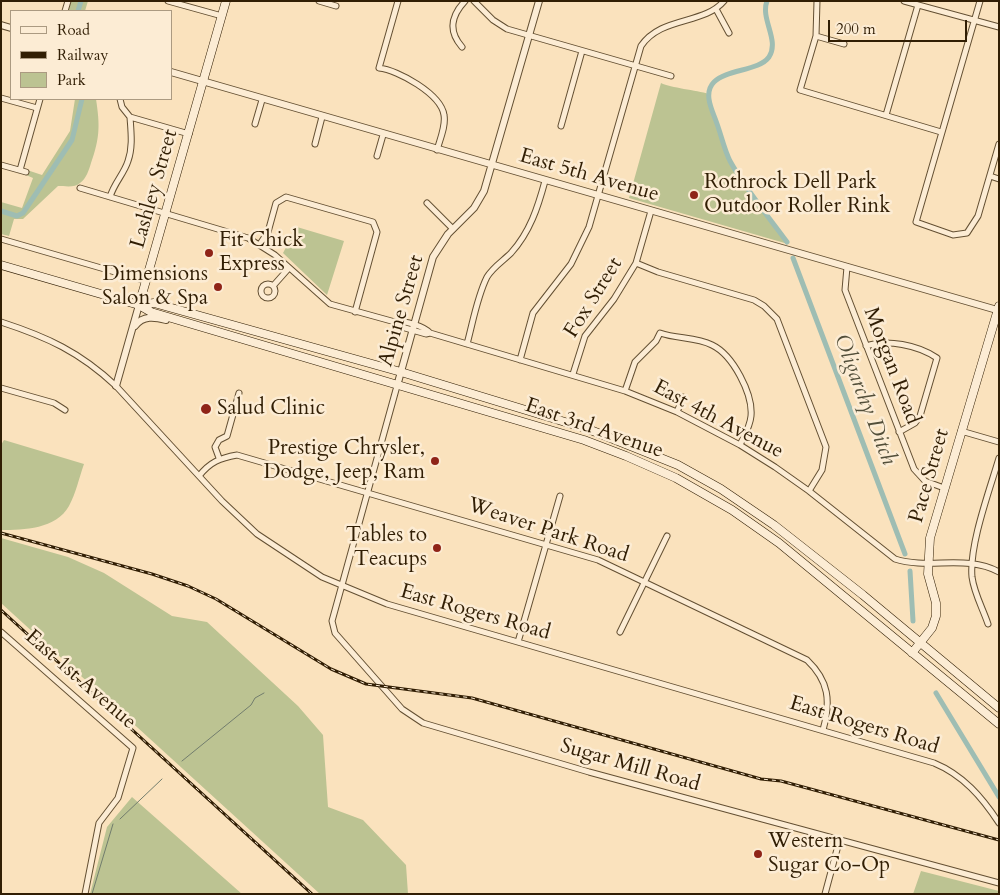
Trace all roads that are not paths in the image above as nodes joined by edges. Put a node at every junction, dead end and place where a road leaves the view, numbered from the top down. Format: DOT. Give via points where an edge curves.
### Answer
graph roads {
  1 [pos="168,1"];
  2 [pos="226,1"];
  3 [pos="319,1"];
  4 [pos="398,1"];
  5 [pos="464,1"];
  6 [pos="474,1"];
  7 [pos="539,1"];
  8 [pos="724,1"];
  9 [pos="817,1"];
  10 [pos="904,1"];
  11 [pos="980,1"];
  12 [pos="918,5"];
  13 [pos="336,6"];
  14 [pos="716,9"];
  15 [pos="222,16"];
  16 [pos="974,20"];
  17 [pos="999,27"];
  18 [pos="729,33"];
  19 [pos="529,36"];
  20 [pos="816,36"];
  21 [pos="844,44"];
  22 [pos="462,47"];
  23 [pos="582,51"];
  24 [pos="636,66"];
  25 [pos="172,72"];
  26 [pos="671,76"];
  27 [pos="204,83"];
  28 [pos="1,98"];
  29 [pos="40,100"];
  30 [pos="120,100"];
  31 [pos="262,100"];
  32 [pos="37,108"];
  33 [pos="886,116"];
  34 [pos="130,117"];
  35 [pos="322,117"];
  36 [pos="255,124"];
  37 [pos="561,126"];
  38 [pos="941,132"];
  39 [pos="188,134"];
  40 [pos="383,134"];
  41 [pos="315,144"];
  42 [pos="999,144"];
  43 [pos="436,150"];
  44 [pos="377,156"];
  45 [pos="1,165"];
  46 [pos="491,165"];
  47 [pos="990,176"];
  48 [pos="999,179"];
  49 [pos="545,181"];
  50 [pos="80,188"];
  51 [pos="598,196"];
  52 [pos="110,197"];
  53 [pos="427,203"];
  54 [pos="651,211"];
  55 [pos="166,213"];
  56 [pos="453,229"];
  57 [pos="1,239"];
  58 [pos="260,244"];
  59 [pos="636,263"];
  60 [pos="1,265"];
  61 [pos="847,267"];
  62 [pos="289,268"];
  63 [pos="146,281"];
  64 [pos="273,286"];
  65 [pos="140,305"];
  66 [pos="998,309"];
  67 [pos="356,312"];
  68 [pos="1,322"];
  69 [pos="189,324"];
  70 [pos="412,327"];
  71 [pos="133,329"];
  72 [pos="467,344"];
  73 [pos="866,346"];
  74 [pos="520,360"];
  75 [pos="400,372"];
  76 [pos="573,374"];
  77 [pos="116,386"];
  78 [pos="397,386"];
  79 [pos="1,388"];
  80 [pos="625,391"];
  81 [pos="239,393"];
  82 [pos="683,397"];
  83 [pos="66,410"];
  84 [pos="677,412"];
  85 [pos="961,431"];
  86 [pos="899,432"];
  87 [pos="999,442"];
  88 [pos="740,445"];
  89 [pos="219,458"];
  90 [pos="999,458"];
  91 [pos="199,476"];
  92 [pos="944,488"];
  93 [pos="809,490"];
  94 [pos="367,493"];
  95 [pos="560,496"];
  96 [pos="667,536"];
  97 [pos="547,544"];
  98 [pos="928,563"];
  99 [pos="973,563"];
  100 [pos="999,572"];
  101 [pos="645,582"];
  102 [pos="340,586"];
  103 [pos="988,624"];
  104 [pos="1,632"];
  105 [pos="620,632"];
  106 [pos="518,642"];
  107 [pos="920,644"];
  108 [pos="912,653"];
  109 [pos="999,708"];
  110 [pos="999,724"];
  111 [pos="823,730"];
  112 [pos="999,823"];
  113 [pos="840,842"];
  114 [pos="999,883"];
  115 [pos="85,894"];
  116 [pos="825,894"];
  1 -- 15 [label="street"];
  2 -- 15 [label="main road, Lashley Street"];
  3 -- 13 [label="street"];
  4 -- 43 [label="street" via="379,68 397,73 438,102 444,116"];
  5 -- 22 [label="street" via="452,22 456,40"];
  6 -- 19 [label="street" via="500,25"];
  7 -- 19 [label="street, Alpine Street"];
  8 -- 14 [label="street"];
  9 -- 20 [label="street"];
  10 -- 12 [label="street"];
  11 -- 16 [label="street"];
  12 -- 16 [label="street"];
  12 -- 33 [label="street"];
  14 -- 18 [label="street"];
  14 -- 24 [label="street" via="654,32 642,46"];
  15 -- 27 [label="main road, Lashley Street"];
  16 -- 17 [label="street"];
  16 -- 38 [label="street"];
  19 -- 23 [label="street"];
  19 -- 46 [label="street, Alpine Street"];
  20 -- 21 [label="street"];
  20 -- 33 [label="street" via="800,90"];
  23 -- 24 [label="street"];
  23 -- 37 [label="street"];
  24 -- 26 [label="street"];
  24 -- 51 [label="street"];
  25 -- 27 [label="street, East 5th Avenue"];
  27 -- 31 [label="street, East 5th Avenue"];
  27 -- 39 [label="main road, Lashley Street"];
  28 -- 32 [label="street"];
  29 -- 32 [label="street"];
  30 -- 34 [label="street"];
  31 -- 35 [label="street, East 5th Avenue"];
  31 -- 36 [label="street"];
  32 -- 45 [label="street" via="23,171"];
  33 -- 38 [label="street"];
  34 -- 39 [label="street"];
  34 -- 52 [label="street" via="128,161 113,185"];
  35 -- 40 [label="street, East 5th Avenue"];
  35 -- 41 [label="street"];
  38 -- 47 [label="street" via="916,222 953,234 967,233 978,216"];
  39 -- 55 [label="main road, Lashley Street"];
  40 -- 43 [label="street, East 5th Avenue"];
  40 -- 44 [label="street"];
  42 -- 47 [label="street"];
  43 -- 46 [label="street, East 5th Avenue"];
  46 -- 49 [label="street, East 5th Avenue"];
  46 -- 56 [label="street, Alpine Street" via="478,203"];
  47 -- 48 [label="street"];
  49 -- 51 [label="street, East 5th Avenue"];
  49 -- 72 [label="street" via="529,228 484,283"];
  50 -- 52 [label="street, East 4th Avenue"];
  51 -- 54 [label="street, East 5th Avenue"];
  51 -- 74 [label="street" via="589,227 575,257 533,313"];
  52 -- 55 [label="street, East 4th Avenue"];
  53 -- 56 [label="street"];
  54 -- 59 [label="street, Fox Street"];
  54 -- 61 [label="street, East 5th Avenue"];
  55 -- 58 [label="street, East 4th Avenue"];
  55 -- 63 [label="main road, Lashley Street"];
  56 -- 70 [label="street, Alpine Street" via="433,257"];
  57 -- 63 [label="street"];
  58 -- 62 [label="street, East 4th Avenue"];
  58 -- 67 [label="street" via="268,232 276,203 286,196 372,222 378,232"];
  59 -- 76 [label="street, Fox Street" via="614,299 585,336"];
  59 -- 93 [label="street" via="754,300 776,319 826,447 822,470"];
  60 -- 65 [label="main road, East 3rd Avenue"];
  61 -- 66 [label="street, East 5th Avenue"];
  61 -- 73 [label="street, Morgan Road" via="845,290"];
  62 -- 64 [label="street"];
  62 -- 67 [label="street, East 4th Avenue" via="330,304"];
  63 -- 65 [label="main road, Lashley Street"];
  65 -- 69 [label="main road, East 3rd Avenue" via="151,312"];
  65 -- 71 [label="street, Lashley Street"];
  65 -- 75 [label="main road, East 3rd Avenue" via="154,303"];
  66 -- 85 [label="main road, Pace Street"];
  67 -- 70 [label="street, East 4th Avenue" via="394,322 398,326"];
  68 -- 77 [label="street, East Rogers Road" via="60,344"];
  69 -- 71 [label="street" via="152,317 138,321"];
  69 -- 78 [label="main road, East 3rd Avenue"];
  70 -- 72 [label="street, East 4th Avenue"];
  70 -- 75 [label="street, Alpine Street"];
  71 -- 77 [label="street, Lashley Street"];
  72 -- 74 [label="street, East 4th Avenue"];
  73 -- 86 [label="street, Morgan Road"];
  73 -- 86 [label="street" via="887,342 927,352 937,358 920,416 915,423"];
  74 -- 76 [label="street, East 4th Avenue"];
  75 -- 78 [label="street, Alpine Street"];
  75 -- 107 [label="main road, East 3rd Avenue" via="600,433 694,473 774,525"];
  76 -- 80 [label="street, East 4th Avenue"];
  77 -- 91 [label="street, East Rogers Road"];
  78 -- 94 [label="street, Alpine Street"];
  78 -- 108 [label="main road, East 3rd Avenue" via="596,444 676,478 732,510 779,543"];
  79 -- 83 [label="street" via="54,403"];
  80 -- 84 [label="street, East 4th Avenue"];
  80 -- 88 [label="street" via="635,362 660,333 711,344 728,357 738,372 751,405 750,423"];
  81 -- 89 [label="street" via="226,436 215,447"];
  82 -- 84 [label="street"];
  84 -- 88 [label="street, East 4th Avenue"];
  85 -- 87 [label="street"];
  85 -- 92 [label="main road, Pace Street"];
  86 -- 92 [label="street, Morgan Road" via="918,476"];
  88 -- 93 [label="street, East 4th Avenue"];
  89 -- 91 [label="street"];
  89 -- 94 [label="street, Weaver Park Road" via="237,455"];
  90 -- 99 [label="street" via="978,530"];
  91 -- 102 [label="street, East Rogers Road" via="257,534 298,564"];
  92 -- 98 [label="main road, Pace Street" via="930,538"];
  93 -- 98 [label="street, East 4th Avenue" via="895,559"];
  94 -- 97 [label="street, Weaver Park Road"];
  94 -- 102 [label="street, Alpine Street"];
  95 -- 97 [label="street"];
  96 -- 101 [label="street"];
  97 -- 101 [label="street, Weaver Park Road" via="598,560"];
  97 -- 106 [label="street"];
  98 -- 99 [label="street, East 4th Avenue"];
  98 -- 107 [label="main road, Pace Street" via="937,612 934,625"];
  99 -- 100 [label="street, East 4th Avenue"];
  99 -- 103 [label="street" via="972,579"];
  101 -- 105 [label="street"];
  101 -- 111 [label="street, Weaver Park Road" via="807,660 818,670 826,686 827,710"];
  102 -- 106 [label="street, East Rogers Road" via="387,604"];
  102 -- 113 [label="street, Sugar Mill Road" via="332,615 335,633 402,709 418,720 524,754"];
  104 -- 115 [label="street, East 1st Avenue" via="133,748 118,798 99,823"];
  106 -- 111 [label="street, East Rogers Road"];
  107 -- 108 [label="main road, Pace Street"];
  107 -- 109 [label="main road, East 3rd Avenue"];
  108 -- 110 [label="main road, East 3rd Avenue"];
  111 -- 112 [label="street, East Rogers Road" via="946,769 973,789"];
  113 -- 114 [label="street, Sugar Mill Road"];
  113 -- 116 [label="street"];
}
